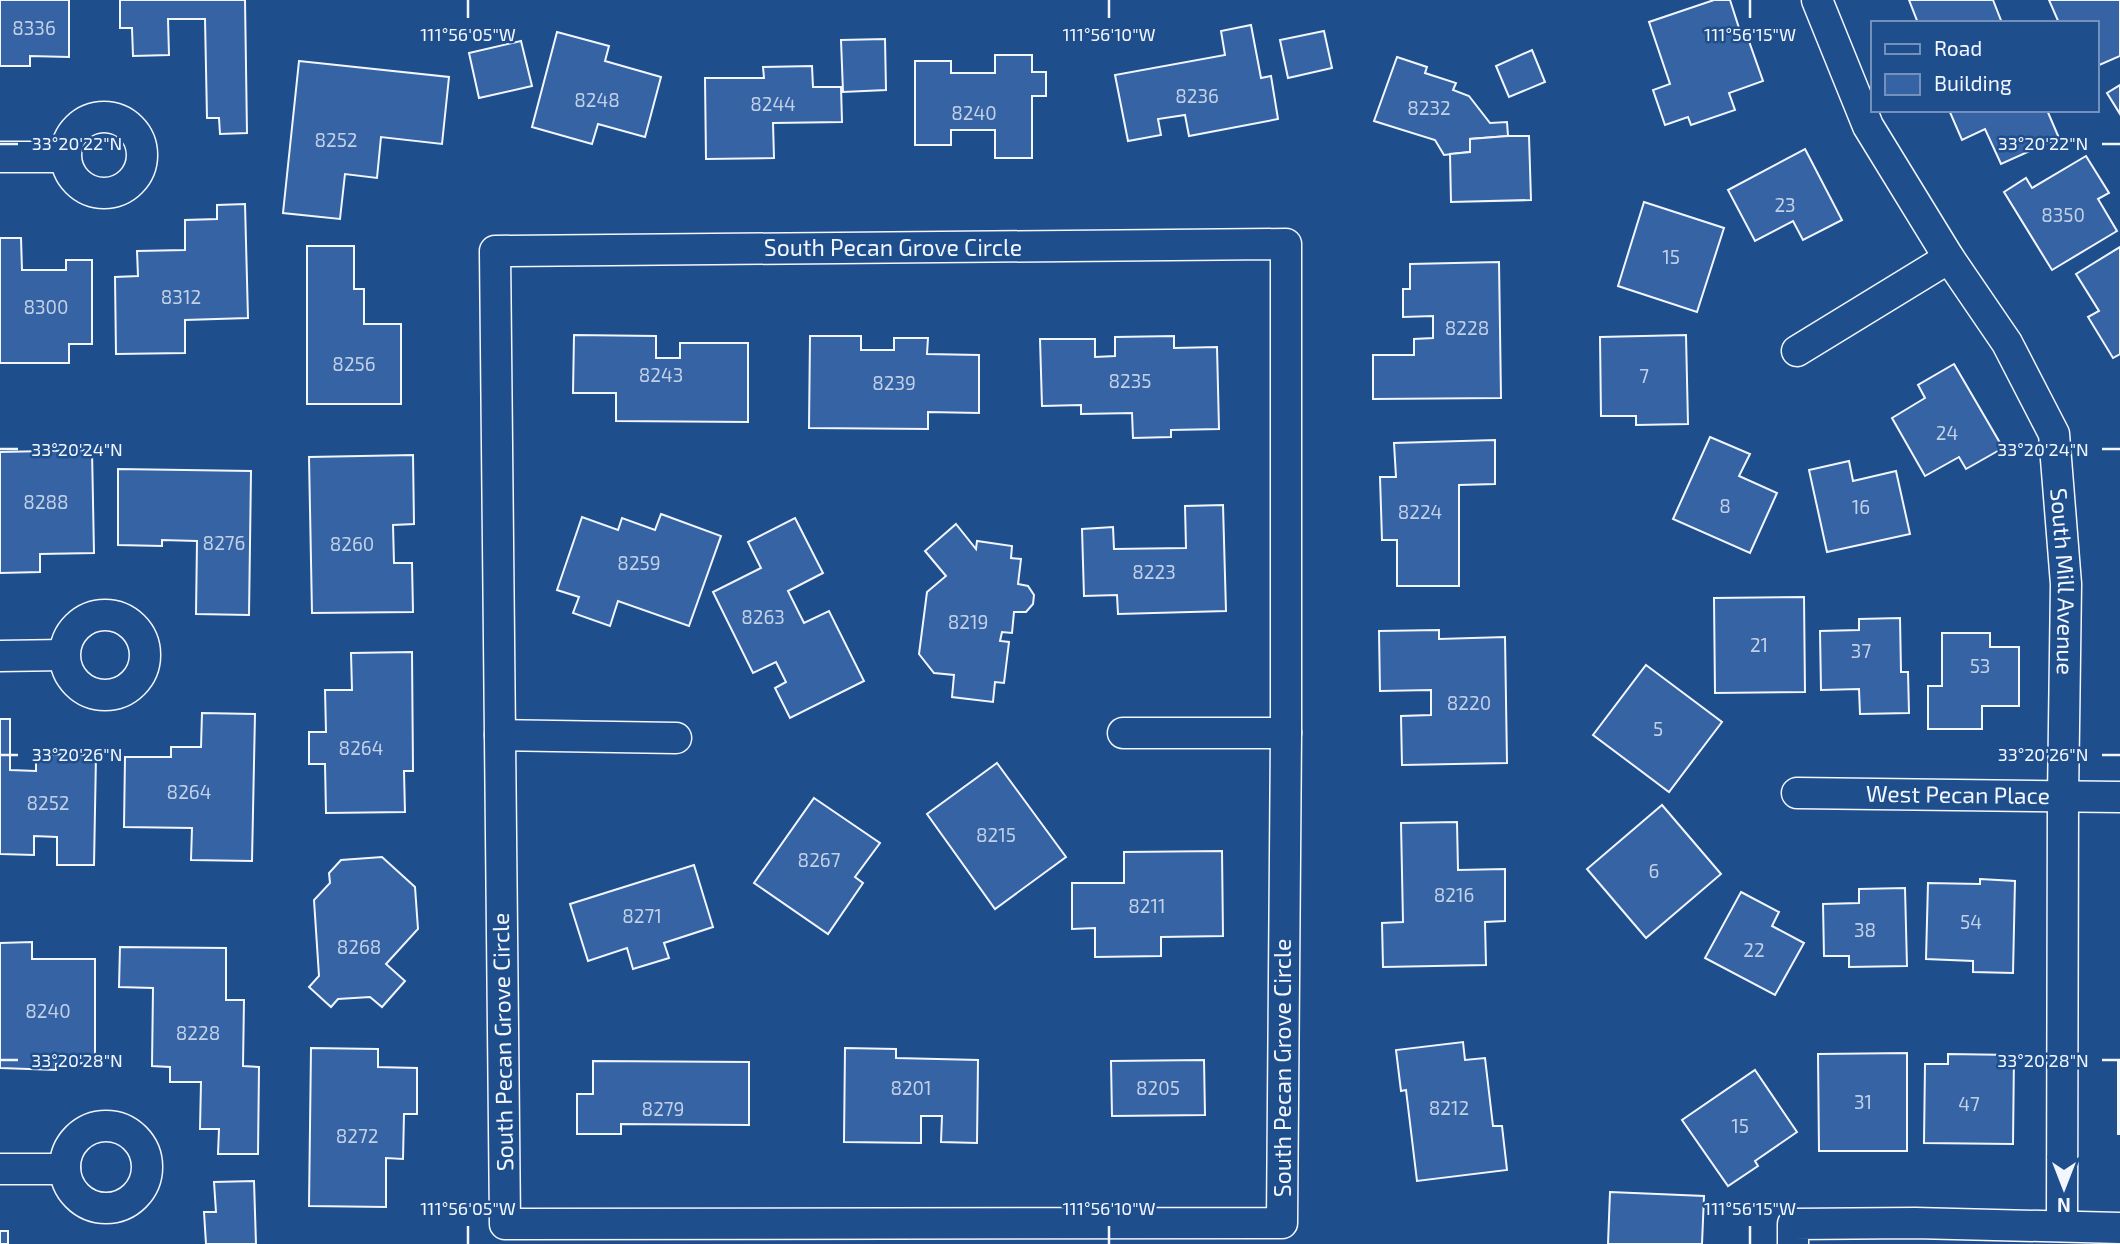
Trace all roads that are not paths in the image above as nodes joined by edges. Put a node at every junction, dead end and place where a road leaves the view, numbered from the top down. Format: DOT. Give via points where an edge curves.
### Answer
graph roads {
  1 [pos="1817,0"];
  2 [pos="0,157"];
  3 [pos="65,157"];
  4 [pos="1949,258"];
  5 [pos="1797,351"];
  6 [pos="64,655"];
  7 [pos="0,656"];
  8 [pos="1123,733"];
  9 [pos="1286,733"];
  10 [pos="500,735"];
  11 [pos="676,738"];
  12 [pos="1797,793"];
  13 [pos="2063,797"];
  14 [pos="2120,797"];
  15 [pos="0,1169"];
  16 [pos="65,1169"];
  17 [pos="2062,1226"];
  18 [pos="2120,1228"];
  19 [pos="881,1233"];
  20 [pos="934,1233"];
  21 [pos="1793,1234"];
  1 -- 4 [label="street, South Mill Avenue" via="1868,126"];
  2 -- 3 [label="street"];
  4 -- 5 [label="street"];
  4 -- 13 [label="street, South Mill Avenue" via="2007,343 2054,434 2066,584"];
  6 -- 7 [label="street"];
  8 -- 9 [label="street"];
  9 -- 10 [label="street, South Pecan Grove Circle" via="1286,244 495,251"];
  9 -- 20 [label="street, South Pecan Grove Circle" via="1282,1223"];
  10 -- 11 [label="street"];
  10 -- 19 [label="street, South Pecan Grove Circle" via="505,1224"];
  12 -- 13 [label="street, West Pecan Place"];
  13 -- 14 [label="street, West Pecan Place"];
  13 -- 17 [label="street, South Mill Avenue"];
  15 -- 16 [label="street"];
  17 -- 18 [label="street"];
  17 -- 21 [label="street" via="1915,1223"];
  19 -- 20 [label="street, South Pecan Grove Circle"];
}
